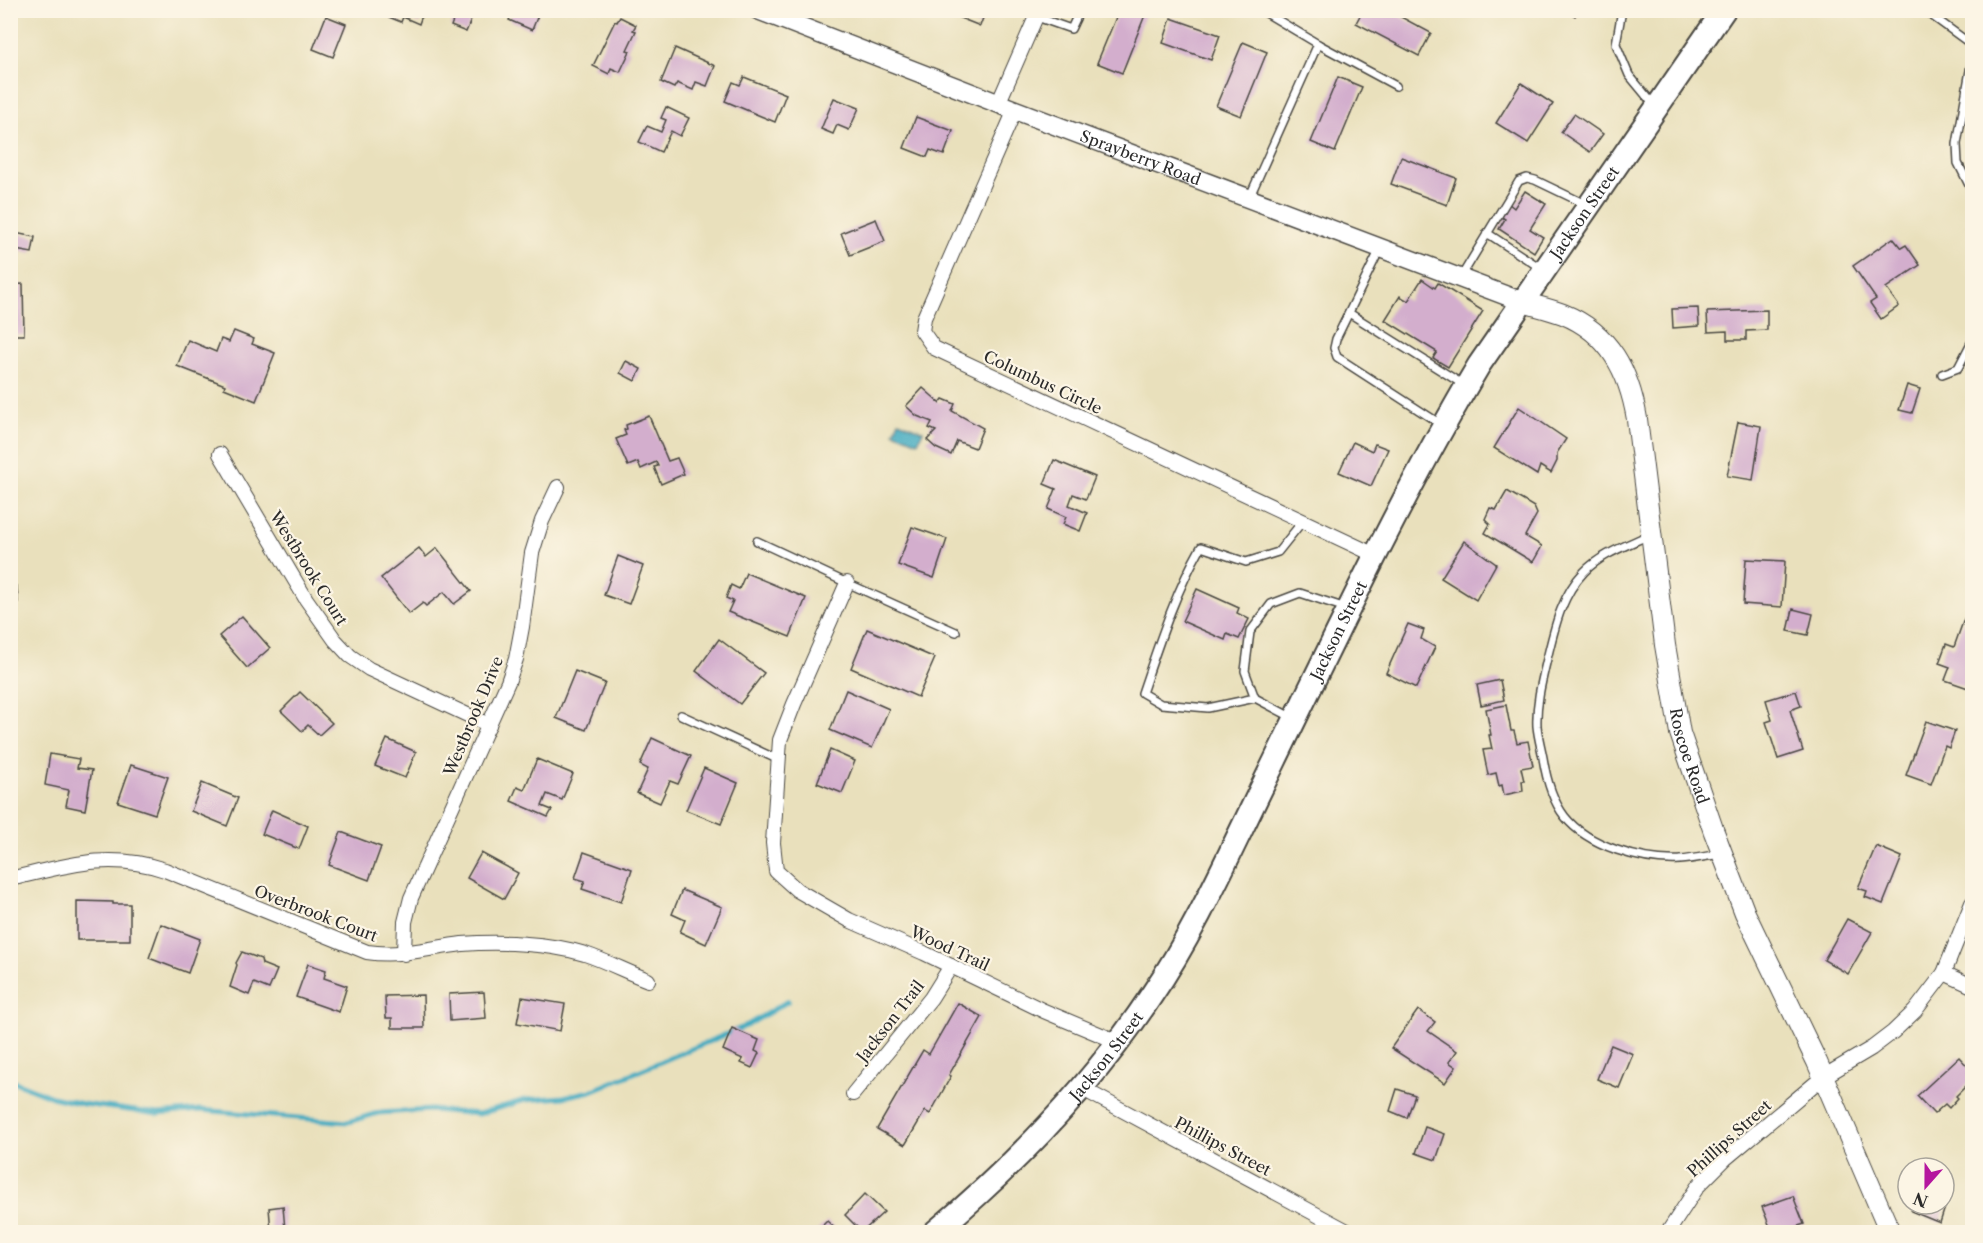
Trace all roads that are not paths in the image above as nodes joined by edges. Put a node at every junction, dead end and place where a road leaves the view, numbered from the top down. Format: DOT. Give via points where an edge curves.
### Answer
graph roads {
  1 [pos="758,10"];
  2 [pos="1080,10"];
  3 [pos="1261,10"];
  4 [pos="1622,10"];
  5 [pos="1724,10"];
  6 [pos="1924,10"];
  7 [pos="1038,14"];
  8 [pos="1318,44"];
  9 [pos="1972,45"];
  10 [pos="1972,59"];
  11 [pos="1396,86"];
  12 [pos="1006,107"];
  13 [pos="1656,108"];
  14 [pos="1972,191"];
  15 [pos="1249,198"];
  16 [pos="1589,206"];
  17 [pos="1487,233"];
  18 [pos="1380,248"];
  19 [pos="1544,270"];
  20 [pos="1460,278"];
  21 [pos="1523,302"];
  22 [pos="1349,313"];
  23 [pos="1972,341"];
  24 [pos="1942,374"];
  25 [pos="1466,387"];
  26 [pos="1444,426"];
  27 [pos="220,454"];
  28 [pos="558,487"];
  29 [pos="1302,522"];
  30 [pos="1651,534"];
  31 [pos="757,541"];
  32 [pos="1374,555"];
  33 [pos="847,584"];
  34 [pos="1348,609"];
  35 [pos="956,632"];
  36 [pos="1255,698"];
  37 [pos="681,716"];
  38 [pos="1295,719"];
  39 [pos="489,725"];
  40 [pos="779,760"];
  41 [pos="1723,853"];
  42 [pos="10,879"];
  43 [pos="1972,903"];
  44 [pos="404,954"];
  45 [pos="951,966"];
  46 [pos="1944,973"];
  47 [pos="648,981"];
  48 [pos="1972,986"];
  49 [pos="1118,1042"];
  50 [pos="1823,1077"];
  51 [pos="1081,1088"];
  52 [pos="853,1094"];
  53 [pos="935,1233"];
  54 [pos="1349,1233"];
  55 [pos="1668,1233"];
  56 [pos="1890,1233"];
  1 -- 12 [label="street, Sprayberry Road"];
  2 -- 7 [label="lane" via="1071,30"];
  3 -- 8 [label="lane"];
  4 -- 13 [label="lane" via="1616,44 1629,75"];
  5 -- 13 [label="main road, Jackson Street"];
  6 -- 9 [label="lane"];
  7 -- 12 [label="street"];
  8 -- 11 [label="lane"];
  8 -- 15 [label="lane"];
  10 -- 14 [label="lane" via="1957,144 1958,163"];
  12 -- 15 [label="street, Sprayberry Road"];
  12 -- 29 [label="street, Columbus Circle" via="924,318 922,332 934,348"];
  13 -- 16 [label="main road, Jackson Street"];
  15 -- 18 [label="street, Sprayberry Road"];
  16 -- 17 [label="lane" via="1527,178 1518,181"];
  16 -- 19 [label="main road, Jackson Street"];
  17 -- 19 [label="lane"];
  17 -- 20 [label="lane"];
  18 -- 20 [label="street, Sprayberry Road"];
  18 -- 22 [label="lane"];
  19 -- 21 [label="main road, Jackson Street"];
  20 -- 21 [label="street, Sprayberry Road"];
  21 -- 25 [label="main road, Jackson Street"];
  21 -- 30 [label="main road, Roscoe Road" via="1586,326 1608,346 1622,367 1635,405"];
  22 -- 25 [label="lane"];
  22 -- 26 [label="lane" via="1336,339 1337,357"];
  23 -- 24 [label="lane" via="1958,368"];
  25 -- 26 [label="main road, Jackson Street"];
  26 -- 32 [label="main road, Jackson Street"];
  27 -- 39 [label="street, Westbrook Court" via="306,599 350,656 369,669"];
  28 -- 39 [label="street, Westbrook Drive" via="532,552 516,659"];
  29 -- 32 [label="street, Columbus Circle"];
  29 -- 36 [label="lane" via="1278,552 1245,562 1201,547 1168,617 1142,693 1161,704 1208,708"];
  30 -- 41 [label="main road, Roscoe Road" via="1680,733"];
  30 -- 41 [label="lane" via="1594,562 1573,586 1559,612 1538,708 1546,780 1553,798 1574,828 1603,845 1667,860"];
  31 -- 33 [label="lane"];
  32 -- 34 [label="main road, Jackson Street"];
  33 -- 35 [label="lane"];
  33 -- 40 [label="street" via="780,740"];
  34 -- 36 [label="lane" via="1300,593 1270,604 1250,632 1245,672"];
  34 -- 38 [label="main road, Jackson Street"];
  36 -- 38 [label="lane"];
  37 -- 40 [label="lane"];
  38 -- 49 [label="main road, Jackson Street" via="1192,930"];
  39 -- 44 [label="street, Westbrook Drive" via="411,898"];
  40 -- 45 [label="street, Wood Trail" via="773,843 776,871 797,890 849,920"];
  41 -- 50 [label="main road, Roscoe Road" via="1745,912"];
  42 -- 44 [label="street, Overbrook Court" via="84,862 133,862 165,870 367,952"];
  43 -- 46 [label="street, Phillips Street"];
  44 -- 47 [label="street, Overbrook Court" via="462,944 524,943 584,954"];
  45 -- 49 [label="street, Wood Trail"];
  45 -- 52 [label="street, Jackson Trail" via="931,998"];
  46 -- 48 [label="street"];
  46 -- 50 [label="street, Phillips Street" via="1916,1011 1893,1032"];
  49 -- 51 [label="main road, Jackson Street"];
  50 -- 55 [label="street, Phillips Street" via="1698,1186"];
  50 -- 56 [label="main road, Roscoe Road"];
  51 -- 53 [label="main road, Jackson Street" via="1025,1150"];
  51 -- 54 [label="street, Phillips Street"];
}
